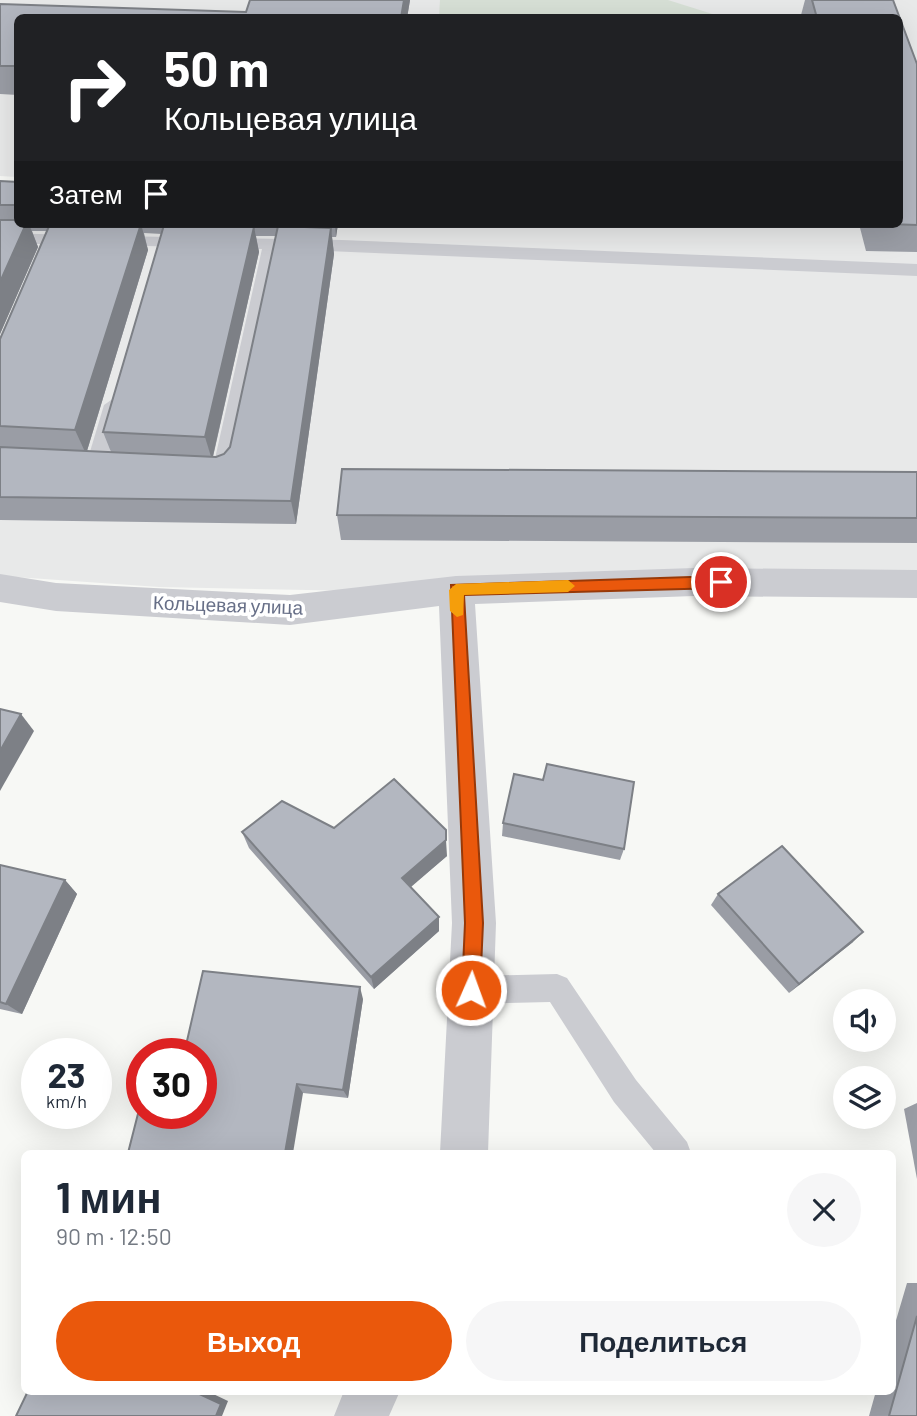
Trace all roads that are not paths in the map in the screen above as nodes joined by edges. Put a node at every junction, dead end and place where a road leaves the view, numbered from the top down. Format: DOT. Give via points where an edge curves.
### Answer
graph roads {
  1 [pos="0,238"];
  2 [pos="53,239"];
  3 [pos="272,244"];
  4 [pos="43,264"];
  5 [pos="917,270"];
  6 [pos="119,386"];
  7 [pos="121,466"];
  8 [pos="184,470"];
  9 [pos="917,584"];
  10 [pos="0,588"];
  11 [pos="456,590"];
  12 [pos="471,990"];
  13 [pos="464,1150"];
  14 [pos="674,1150"];
  15 [pos="371,1395"];
  16 [pos="361,1416"];
  1 -- 2 [label="lane"];
  2 -- 3 [label="lane" via="160,249"];
  2 -- 4 [label="lane"];
  3 -- 5 [label="lane"];
  3 -- 8 [label="lane" via="223,471"];
  6 -- 7 [label="lane" via="89,465"];
  9 -- 11 [label="street, Кольцевая улица" via="694,582"];
  10 -- 11 [label="street, Кольцевая улица" via="55,597 290,610"];
  11 -- 12 [label="street" via="474,923"];
  12 -- 13 [label="street"];
  12 -- 14 [label="lane" via="558,988 625,1091"];
  15 -- 16 [label="street"];
}
